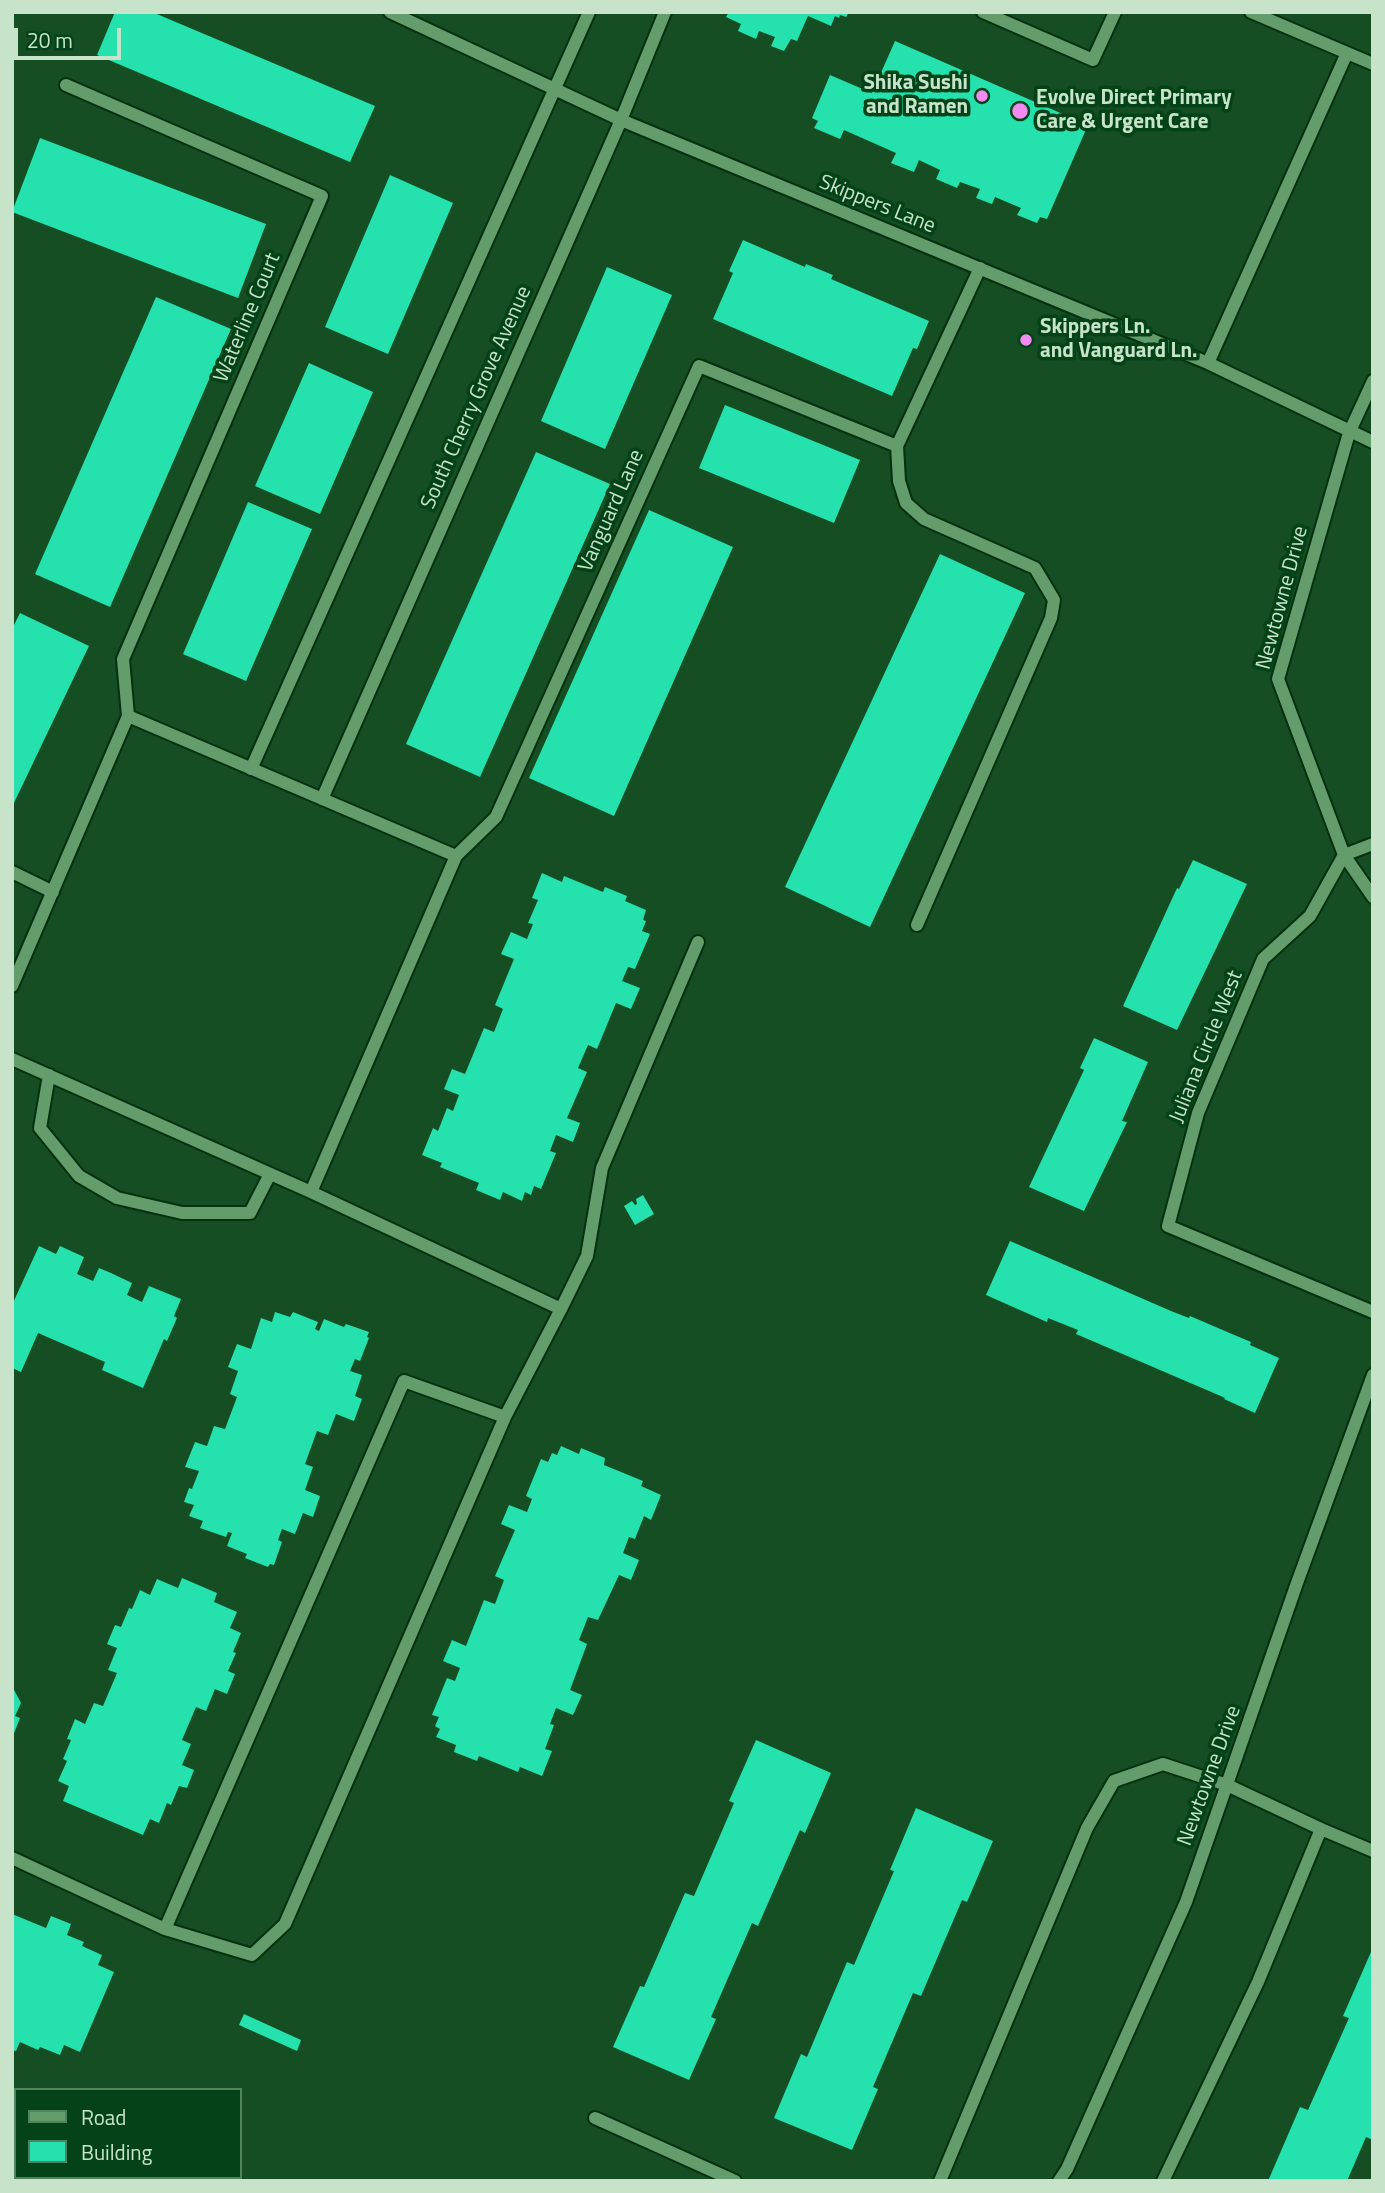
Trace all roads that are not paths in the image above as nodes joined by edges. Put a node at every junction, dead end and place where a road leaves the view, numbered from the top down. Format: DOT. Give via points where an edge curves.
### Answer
graph roads {
  1 [pos="390,12"];
  2 [pos="589,12"];
  3 [pos="665,12"];
  4 [pos="983,12"];
  5 [pos="1115,12"];
  6 [pos="1251,12"];
  7 [pos="1347,53"];
  8 [pos="1373,64"];
  9 [pos="66,85"];
  10 [pos="555,89"];
  11 [pos="621,120"];
  12 [pos="979,268"];
  13 [pos="1208,363"];
  14 [pos="1373,381"];
  15 [pos="1349,433"];
  16 [pos="1373,442"];
  17 [pos="897,446"];
  18 [pos="128,716"];
  19 [pos="251,769"];
  20 [pos="322,799"];
  21 [pos="1373,844"];
  22 [pos="1344,855"];
  23 [pos="456,856"];
  24 [pos="12,872"];
  25 [pos="53,892"];
  26 [pos="1373,897"];
  27 [pos="917,925"];
  28 [pos="698,942"];
  29 [pos="12,986"];
  30 [pos="12,1059"];
  31 [pos="49,1075"];
  32 [pos="270,1174"];
  33 [pos="311,1192"];
  34 [pos="561,1309"];
  35 [pos="1373,1312"];
  36 [pos="1373,1375"];
  37 [pos="505,1417"];
  38 [pos="1227,1784"];
  39 [pos="1321,1829"];
  40 [pos="1373,1851"];
  41 [pos="12,1858"];
  42 [pos="165,1929"];
  43 [pos="595,2118"];
  44 [pos="736,2181"];
  45 [pos="940,2181"];
  46 [pos="1059,2181"];
  47 [pos="1163,2181"];
  1 -- 10 [label="street, Skippers Lane"];
  2 -- 10 [label="street"];
  3 -- 11 [label="street, South Cherry Grove Avenue"];
  4 -- 5 [label="street" via="1093,60"];
  6 -- 7 [label="street"];
  7 -- 8 [label="street"];
  7 -- 13 [label="street"];
  9 -- 18 [label="street, Waterline Court" via="322,196 123,659"];
  10 -- 11 [label="street, Skippers Lane"];
  10 -- 19 [label="street"];
  11 -- 12 [label="street, Skippers Lane"];
  11 -- 20 [label="street, South Cherry Grove Avenue"];
  12 -- 13 [label="street, Skippers Lane"];
  12 -- 17 [label="street"];
  13 -- 15 [label="street, Skippers Lane"];
  14 -- 15 [label="street, Newtowne Drive"];
  15 -- 16 [label="street, Skippers Lane"];
  15 -- 22 [label="street, Newtowne Drive" via="1278,679"];
  17 -- 23 [label="street, Vanguard Lane" via="699,366 496,817"];
  17 -- 27 [label="street" via="906,503 924,519 1035,568 1054,600 1051,618"];
  18 -- 19 [label="street"];
  18 -- 25 [label="street"];
  19 -- 20 [label="street"];
  20 -- 23 [label="street"];
  21 -- 22 [label="street"];
  22 -- 26 [label="street, Newtowne Drive"];
  22 -- 35 [label="street, Juliana Circle West" via="1310,916 1263,959 1198,1113 1168,1226"];
  23 -- 33 [label="street"];
  24 -- 25 [label="street"];
  25 -- 29 [label="street"];
  28 -- 34 [label="street" via="602,1168 587,1256"];
  30 -- 31 [label="street"];
  31 -- 32 [label="street"];
  31 -- 32 [label="street" via="40,1128 79,1176 117,1198 182,1213 250,1213"];
  32 -- 33 [label="street"];
  33 -- 34 [label="street"];
  34 -- 37 [label="street"];
  36 -- 38 [label="street, Newtowne Drive"];
  37 -- 42 [label="street" via="285,1924 252,1955"];
  37 -- 42 [label="street" via="404,1381"];
  38 -- 39 [label="street"];
  38 -- 45 [label="street" via="1163,1764 1114,1781 1087,1828"];
  38 -- 46 [label="street, Newtowne Drive" via="1186,1902"];
  39 -- 40 [label="street"];
  39 -- 47 [label="street" via="1258,1982"];
  41 -- 42 [label="street"];
  43 -- 44 [label="street"];
}
